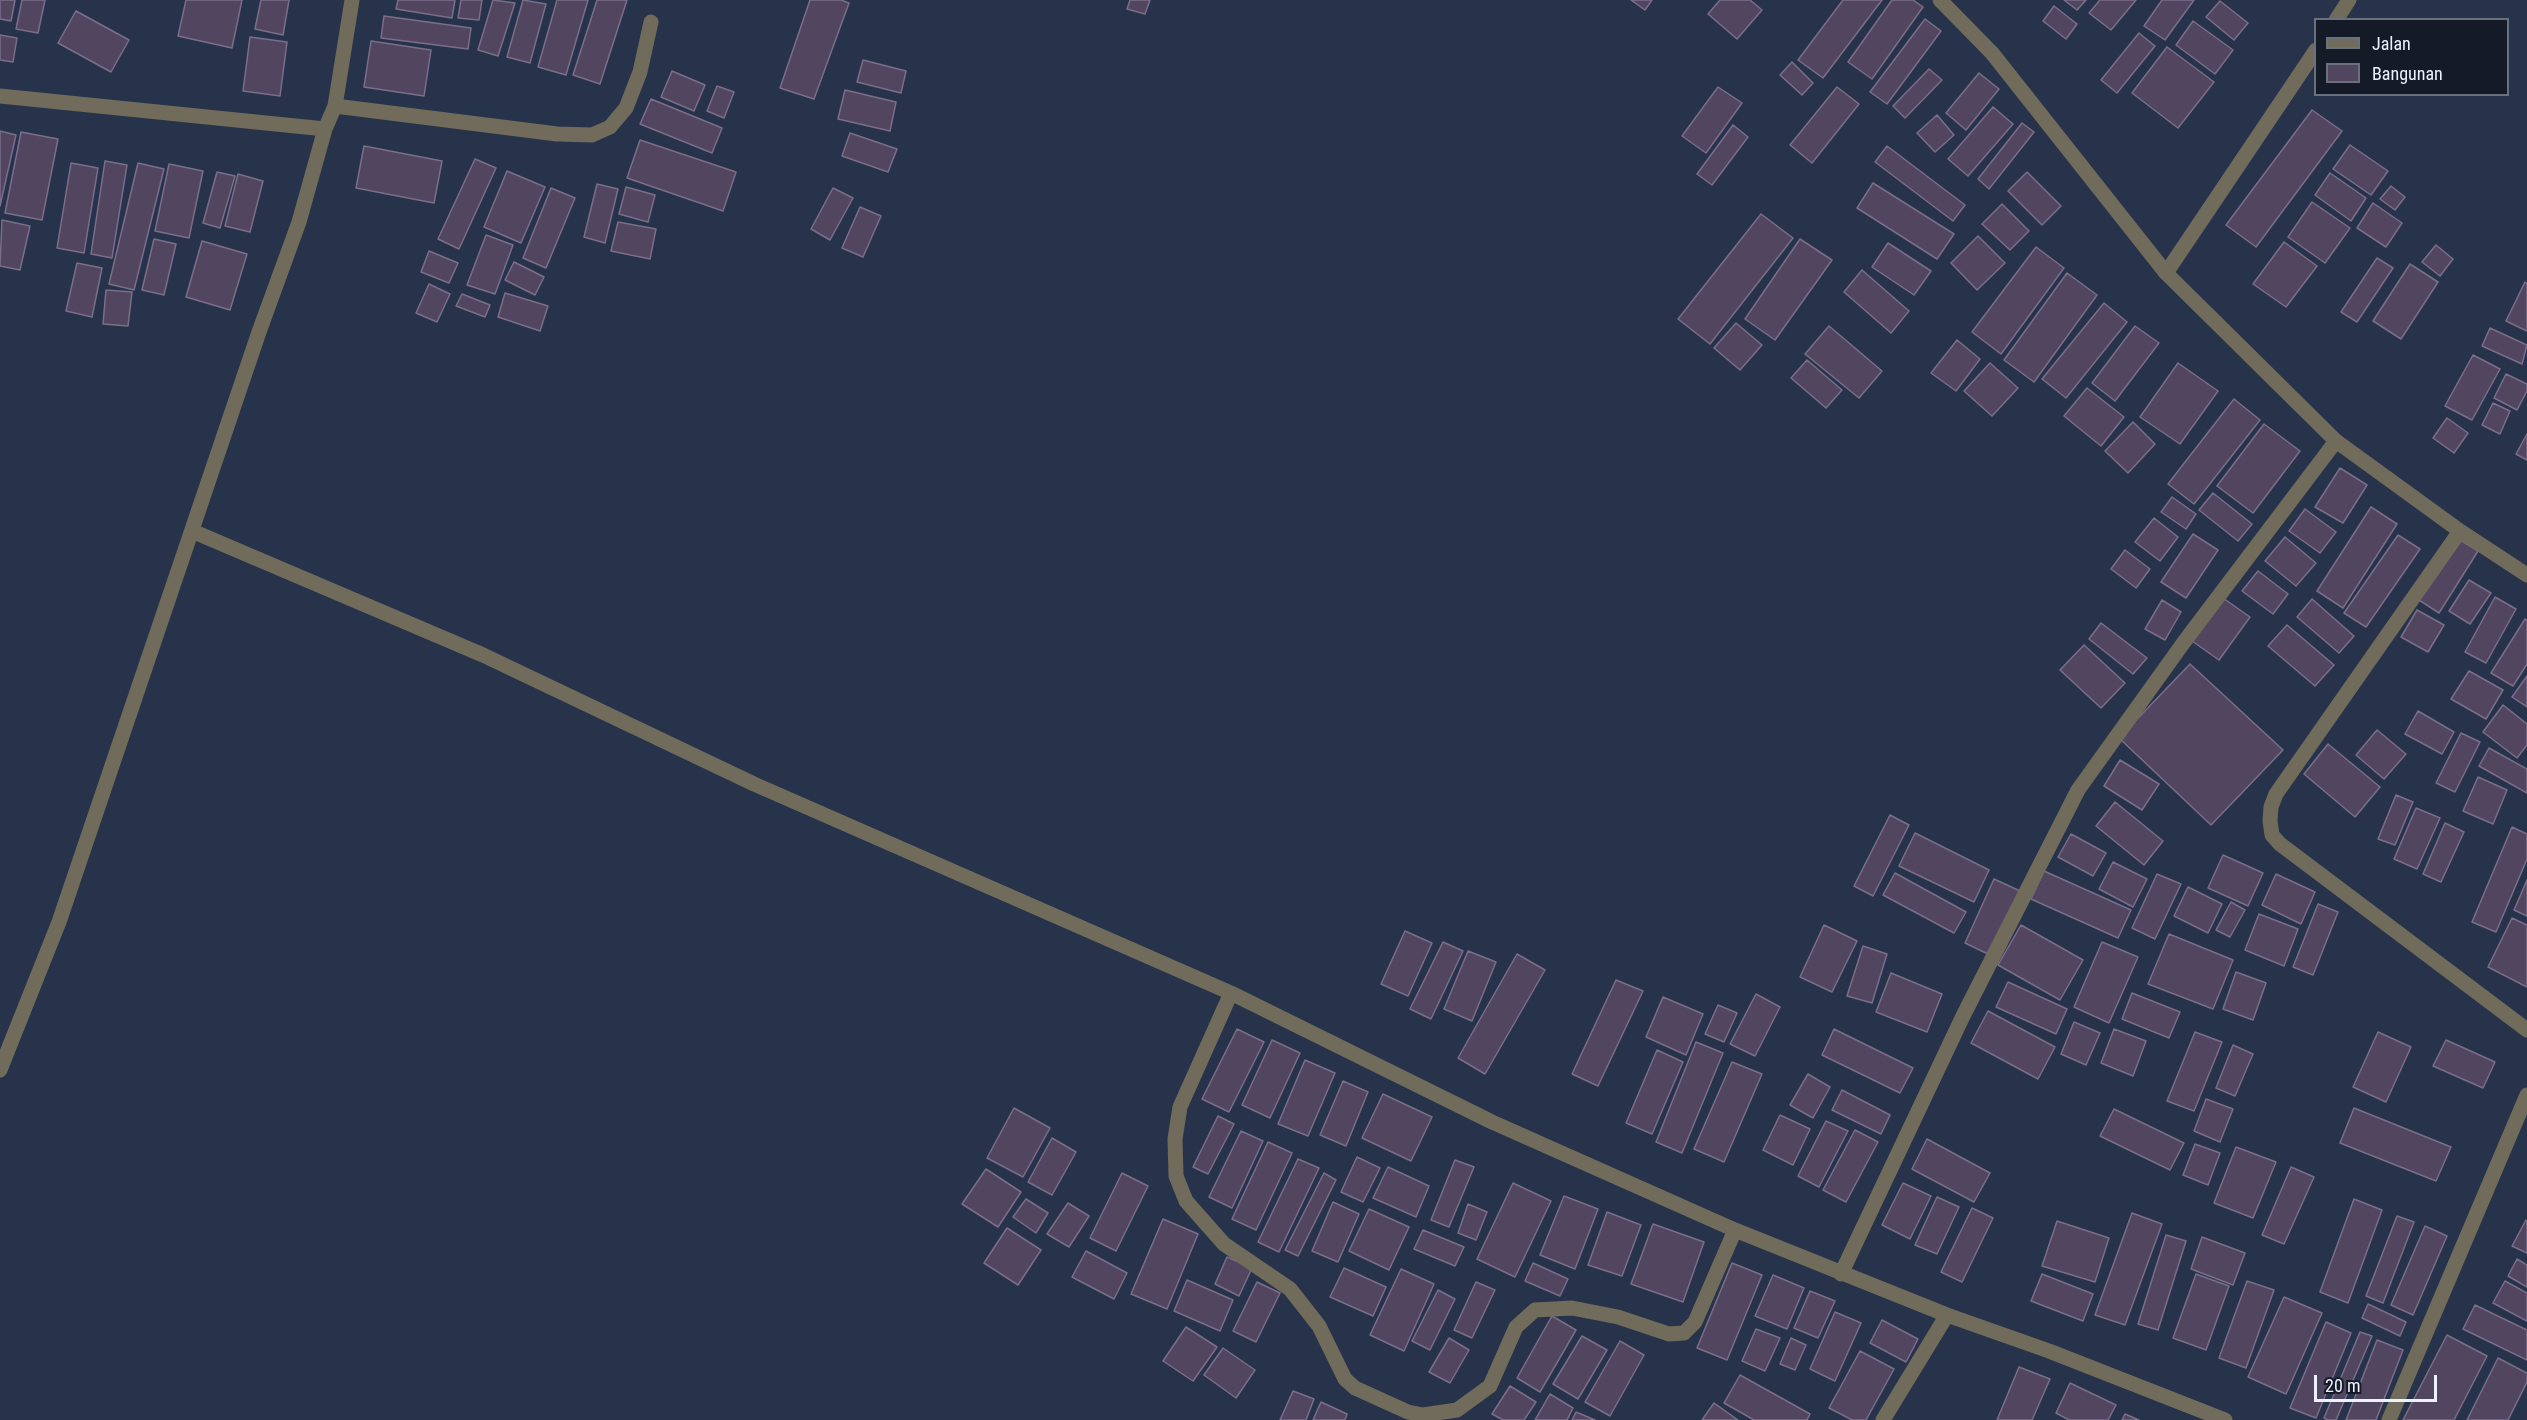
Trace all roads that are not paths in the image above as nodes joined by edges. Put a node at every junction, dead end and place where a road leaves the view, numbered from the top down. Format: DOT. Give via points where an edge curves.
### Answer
graph roads {
  1 [pos="352,0"];
  2 [pos="1940,0"];
  3 [pos="2349,0"];
  4 [pos="2337,18"];
  5 [pos="651,22"];
  6 [pos="2314,53"];
  7 [pos="0,96"];
  8 [pos="334,106"];
  9 [pos="325,129"];
  10 [pos="2166,273"];
  11 [pos="2336,441"];
  12 [pos="192,531"];
  13 [pos="2460,531"];
  14 [pos="2527,574"];
  15 [pos="1232,993"];
  16 [pos="2527,1030"];
  17 [pos="0,1070"];
  18 [pos="2527,1095"];
  19 [pos="1735,1230"];
  20 [pos="1841,1274"];
  21 [pos="1947,1315"];
  22 [pos="1883,1420"];
  23 [pos="2225,1420"];
  24 [pos="2389,1420"];
  1 -- 8 [label="street"];
  2 -- 10 [label="street" via="1992,53"];
  3 -- 4 [label="street"];
  5 -- 8 [label="street" via="627,108 610,127 592,135"];
  6 -- 10 [label="street"];
  7 -- 9 [label="street"];
  8 -- 9 [label="street"];
  9 -- 12 [label="street" via="299,222"];
  10 -- 11 [label="street"];
  11 -- 13 [label="street"];
  11 -- 20 [label="street" via="2078,790 1963,1016"];
  12 -- 15 [label="street" via="483,655 754,784"];
  12 -- 17 [label="street" via="59,922"];
  13 -- 14 [label="street"];
  13 -- 16 [label="street" via="2276,794 2271,807 2271,828 2280,844"];
  15 -- 19 [label="street" via="1492,1122"];
  15 -- 19 [label="street" via="1180,1107 1175,1139 1176,1176 1186,1201 1224,1244 1290,1289 1319,1326 1346,1379 1355,1388 1408,1412 1457,1410 1491,1386 1516,1327 1535,1310 1572,1308 1618,1317 1669,1334 1684,1334 1695,1322"];
  18 -- 24 [label="street"];
  19 -- 20 [label="street"];
  20 -- 21 [label="street"];
  21 -- 22 [label="street"];
  21 -- 23 [label="street"];
}
